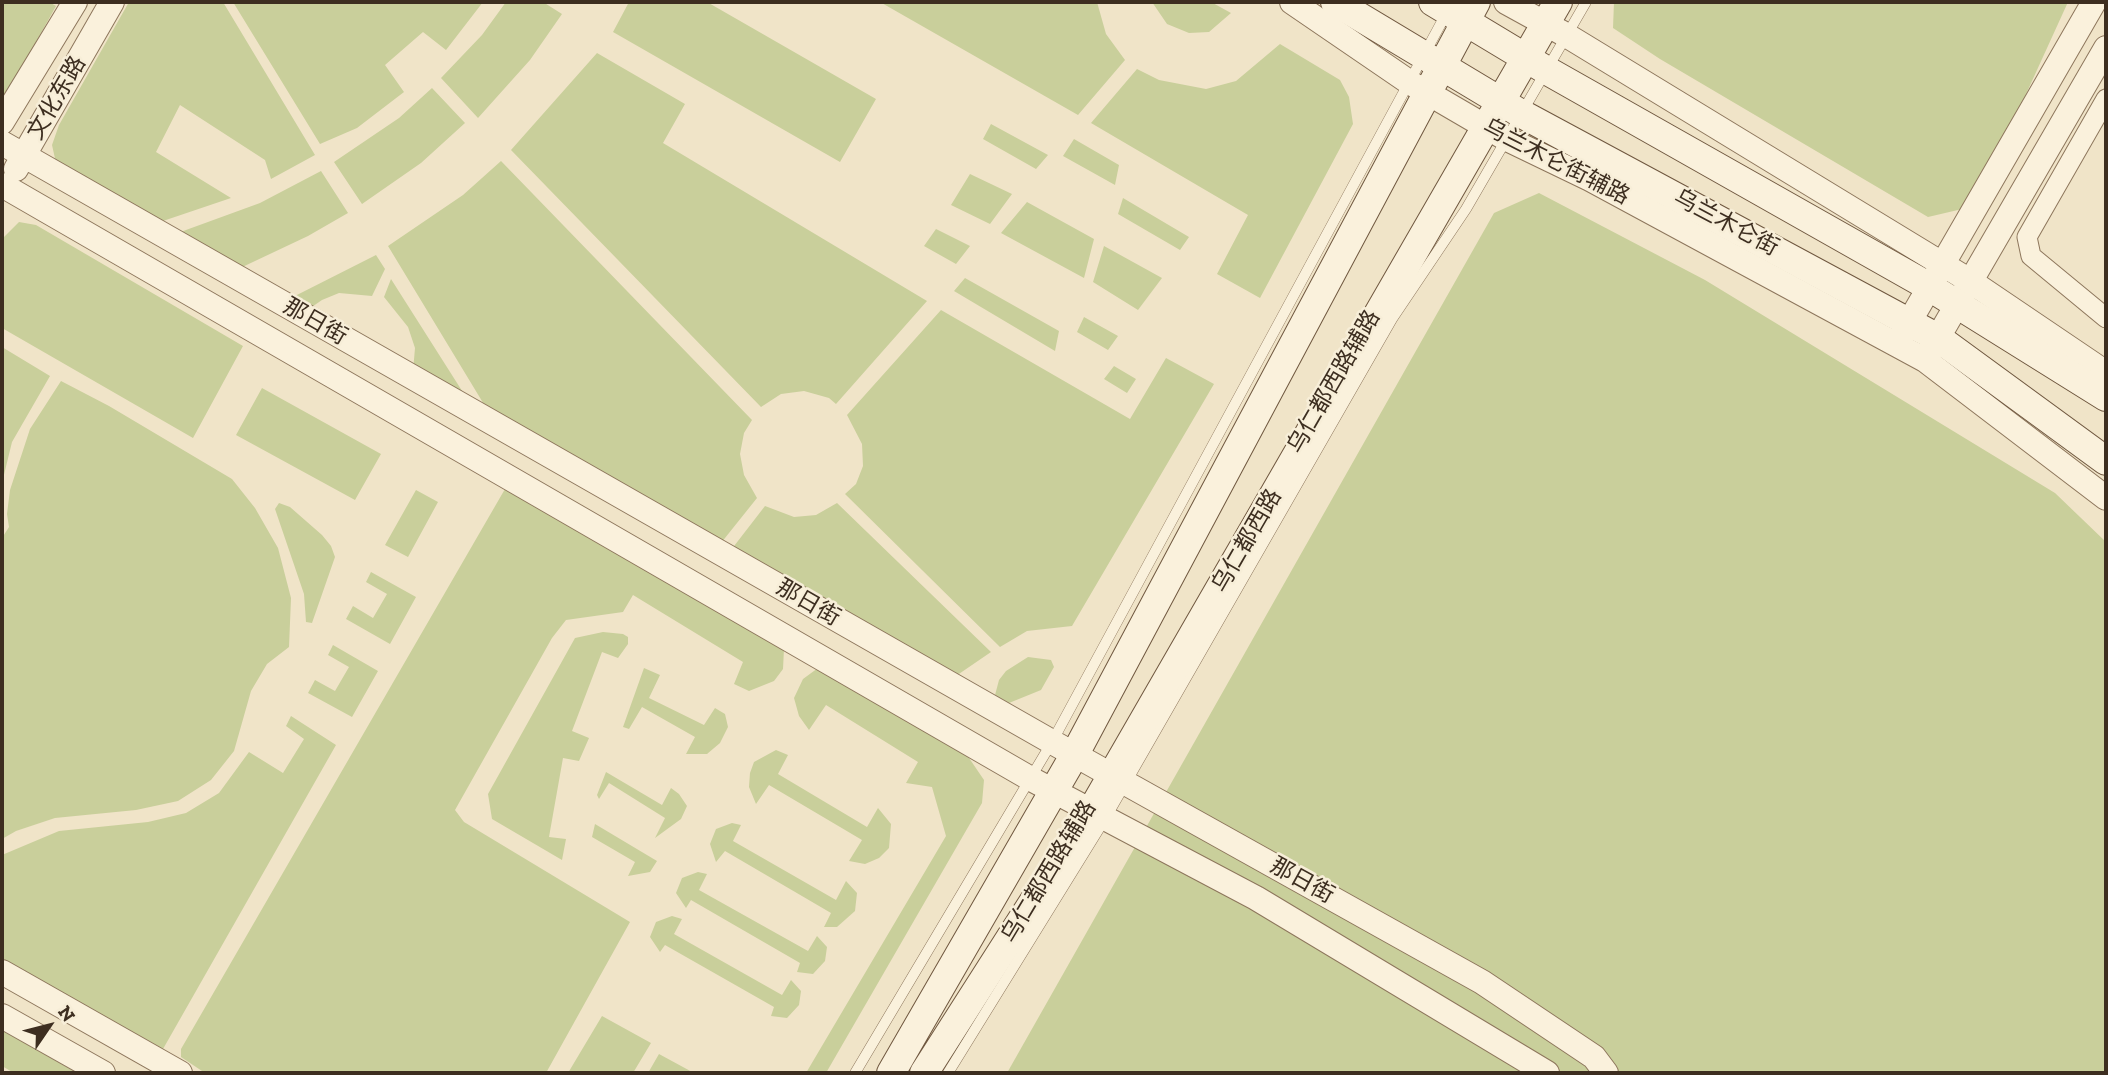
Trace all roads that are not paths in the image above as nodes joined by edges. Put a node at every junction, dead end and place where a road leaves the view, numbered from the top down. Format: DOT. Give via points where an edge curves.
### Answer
graph roads {
  1 [pos="75,2"];
  2 [pos="112,2"];
  3 [pos="1292,2"];
  4 [pos="1335,2"];
  5 [pos="1506,2"];
  6 [pos="1586,2"];
  7 [pos="2094,2"];
  8 [pos="1455,7"];
  9 [pos="1557,20"];
  10 [pos="2106,48"];
  11 [pos="1432,60"];
  12 [pos="1537,63"];
  13 [pos="1418,88"];
  14 [pos="2106,99"];
  15 [pos="1510,107"];
  16 [pos="2,122"];
  17 [pos="1495,132"];
  18 [pos="2052,141"];
  19 [pos="2,143"];
  20 [pos="2074,155"];
  21 [pos="23,156"];
  22 [pos="3,189"];
  23 [pos="1934,276"];
  24 [pos="1964,293"];
  25 [pos="2106,318"];
  26 [pos="1904,332"];
  27 [pos="1932,349"];
  28 [pos="2106,373"];
  29 [pos="2106,397"];
  30 [pos="2106,461"];
  31 [pos="2106,498"];
  32 [pos="1063,748"];
  33 [pos="1119,778"];
  34 [pos="1042,785"];
  35 [pos="1099,815"];
  36 [pos="2,972"];
  37 [pos="2,1016"];
  38 [pos="103,1073"];
  39 [pos="180,1073"];
  40 [pos="855,1073"];
  41 [pos="891,1073"];
  42 [pos="924,1073"];
  43 [pos="948,1073"];
  44 [pos="1547,1073"];
  45 [pos="1606,1073"];
  1 -- 16 [label="street, 文化东路"];
  2 -- 21 [label="street, 文化东路"];
  3 -- 13 [label="street, 乌兰木仑街辅路"];
  4 -- 11 [label="main road, 乌兰木仑街"];
  5 -- 9 [label="street"];
  6 -- 9 [label="lane"];
  7 -- 23 [label="street"];
  8 -- 11 [label="main road"];
  8 -- 12 [label="main road, 乌兰木仑街"];
  9 -- 12 [label="main road, 乌仁都西路"];
  9 -- 23 [label="street"];
  10 -- 18 [label="street"];
  11 -- 13 [label="main road"];
  11 -- 15 [label="main road, 乌兰木仑街"];
  12 -- 15 [label="main road, 乌仁都西路"];
  12 -- 23 [label="main road, 乌兰木仑街"];
  13 -- 17 [label="street, 乌兰木仑街辅路"];
  13 -- 32 [label="main road"];
  14 -- 20 [label="street"];
  15 -- 17 [label="main road, 乌仁都西路"];
  15 -- 26 [label="main road, 乌兰木仑街"];
  17 -- 26 [label="street, 乌兰木仑街辅路"];
  17 -- 33 [label="main road, 乌仁都西路"];
  18 -- 20 [label="street"];
  18 -- 24 [label="street"];
  19 -- 21 [label="street, 那日街"];
  20 -- 25 [label="street" via="2027,237 2031,256"];
  21 -- 22 [label="street, 文化东路"];
  21 -- 32 [label="street, 那日街"];
  22 -- 34 [label="street, 那日街"];
  23 -- 24 [label="main road, 乌兰木仑街"];
  23 -- 26 [label="street"];
  24 -- 27 [label="street"];
  24 -- 28 [label="street"];
  24 -- 29 [label="main road, 乌兰木仑街"];
  26 -- 27 [label="main road, 乌兰木仑街"];
  27 -- 30 [label="main road, 乌兰木仑街"];
  27 -- 31 [label="street"];
  32 -- 33 [label="street, 那日街"];
  32 -- 34 [label="main road"];
  33 -- 35 [label="main road, 乌仁都西路"];
  33 -- 45 [label="street, 那日街" via="1482,982 1594,1057"];
  34 -- 35 [label="street, 那日街"];
  34 -- 40 [label="lane"];
  34 -- 41 [label="main road"];
  35 -- 42 [label="main road, 乌仁都西路"];
  35 -- 43 [label="lane, 乌仁都西路辅路"];
  35 -- 44 [label="street, 那日街" via="1256,898"];
  36 -- 39 [label="street"];
  37 -- 38 [label="street"];
}
